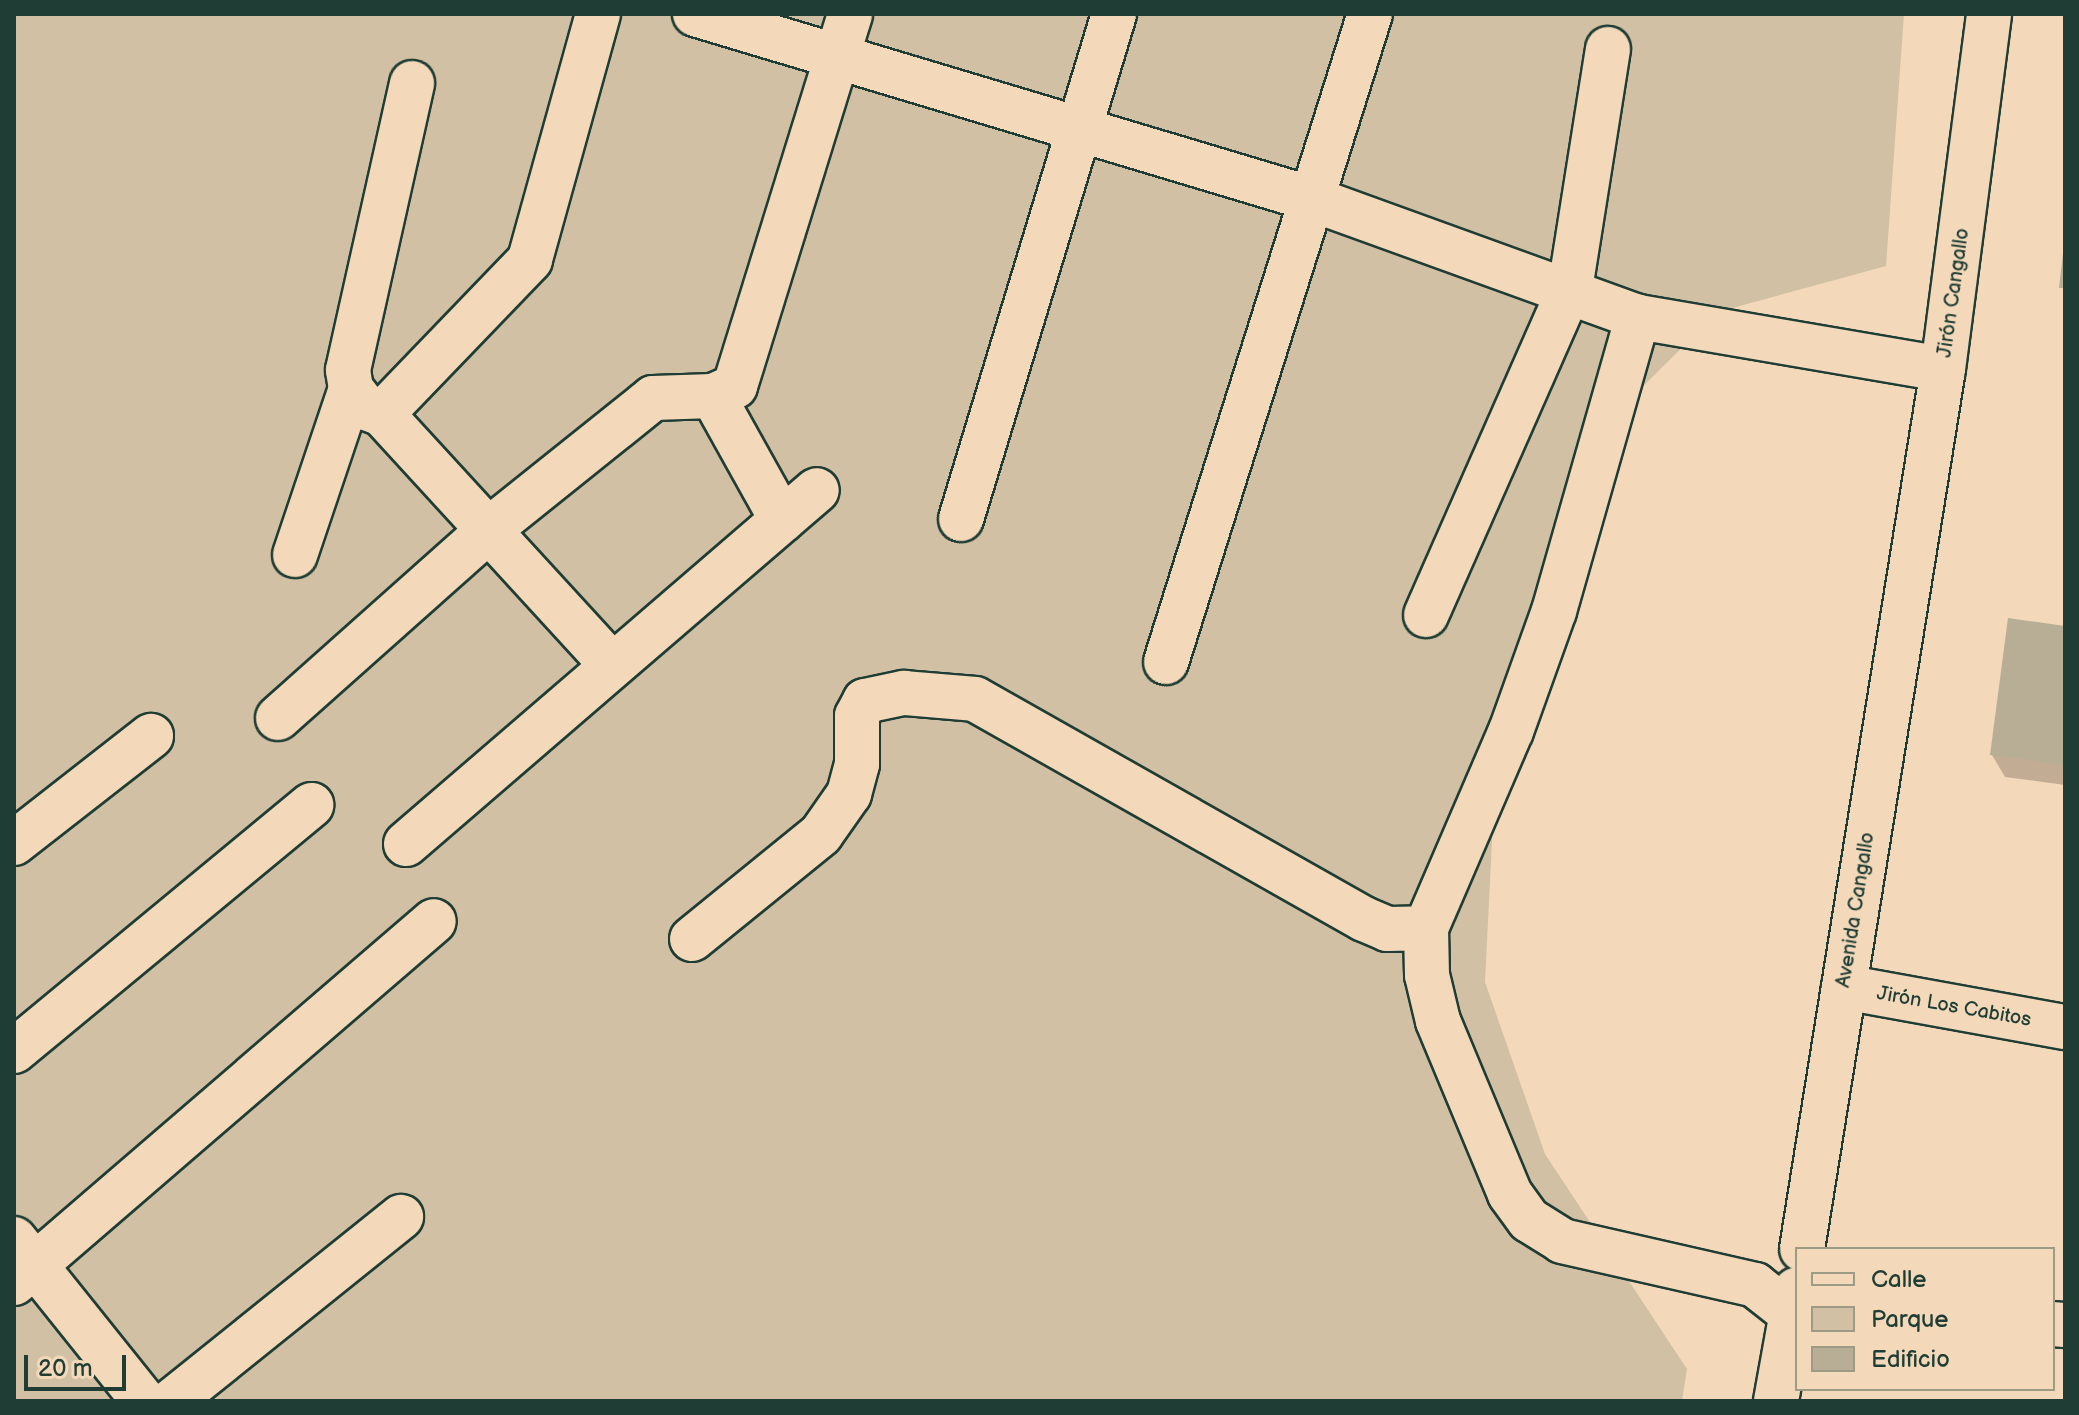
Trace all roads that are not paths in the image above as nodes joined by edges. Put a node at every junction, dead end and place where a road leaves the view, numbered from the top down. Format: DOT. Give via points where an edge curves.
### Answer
graph roads {
  1 [pos="598,14"];
  2 [pos="695,14"];
  3 [pos="850,14"];
  4 [pos="1114,14"];
  5 [pos="1370,14"];
  6 [pos="1989,14"];
  7 [pos="1608,49"];
  8 [pos="836,57"];
  9 [pos="412,83"];
  10 [pos="1079,129"];
  11 [pos="1312,199"];
  12 [pos="1570,289"];
  13 [pos="1638,317"];
  14 [pos="1943,369"];
  15 [pos="713,396"];
  16 [pos="366,402"];
  17 [pos="817,490"];
  18 [pos="961,519"];
  19 [pos="782,520"];
  20 [pos="491,528"];
  21 [pos="295,555"];
  22 [pos="1912,571"];
  23 [pos="1426,615"];
  24 [pos="1166,662"];
  25 [pos="611,664"];
  26 [pos="278,718"];
  27 [pos="151,736"];
  28 [pos="311,805"];
  29 [pos="14,843"];
  30 [pos="406,844"];
  31 [pos="434,921"];
  32 [pos="1426,928"];
  33 [pos="692,939"];
  34 [pos="1844,987"];
  35 [pos="2065,1027"];
  36 [pos="14,1051"];
  37 [pos="401,1217"];
  38 [pos="1802,1247"];
  39 [pos="21,1262"];
  40 [pos="1795,1307"];
  41 [pos="144,1401"];
  42 [pos="172,1401"];
  43 [pos="1776,1401"];
  1 -- 16 [label="street" via="530,260"];
  2 -- 8 [label="street"];
  3 -- 8 [label="street"];
  4 -- 10 [label="street"];
  5 -- 11 [label="street"];
  6 -- 14 [label="street, Jirón Cangallo"];
  7 -- 12 [label="street"];
  8 -- 10 [label="street"];
  8 -- 15 [label="street" via="735,386"];
  9 -- 16 [label="street" via="348,370"];
  10 -- 11 [label="street"];
  10 -- 18 [label="street"];
  11 -- 12 [label="street"];
  11 -- 24 [label="street"];
  12 -- 13 [label="street"];
  12 -- 23 [label="street"];
  13 -- 14 [label="street"];
  13 -- 32 [label="street" via="1554,611 1511,731"];
  14 -- 22 [label="street, Jirón Cangallo"];
  15 -- 19 [label="street"];
  15 -- 20 [label="street" via="653,398"];
  16 -- 20 [label="street"];
  16 -- 21 [label="street"];
  17 -- 19 [label="street"];
  19 -- 25 [label="street"];
  20 -- 25 [label="street"];
  20 -- 26 [label="street"];
  22 -- 34 [label="street, Avenida Cangallo"];
  25 -- 30 [label="street"];
  27 -- 29 [label="street"];
  28 -- 36 [label="street"];
  31 -- 39 [label="street"];
  32 -- 33 [label="street" via="1387,929 1364,919 975,699 904,693 865,701 857,716 857,764 849,794 821,834"];
  32 -- 40 [label="street" via="1427,975 1438,1021 1510,1194 1529,1220 1562,1241 1755,1285"];
  34 -- 35 [label="street, Jirón Los Cabitos"];
  34 -- 38 [label="street, Avenida Cangallo"];
  37 -- 42 [label="street"];
  39 -- 41 [label="street"];
  40 -- 43 [label="street"];
}
